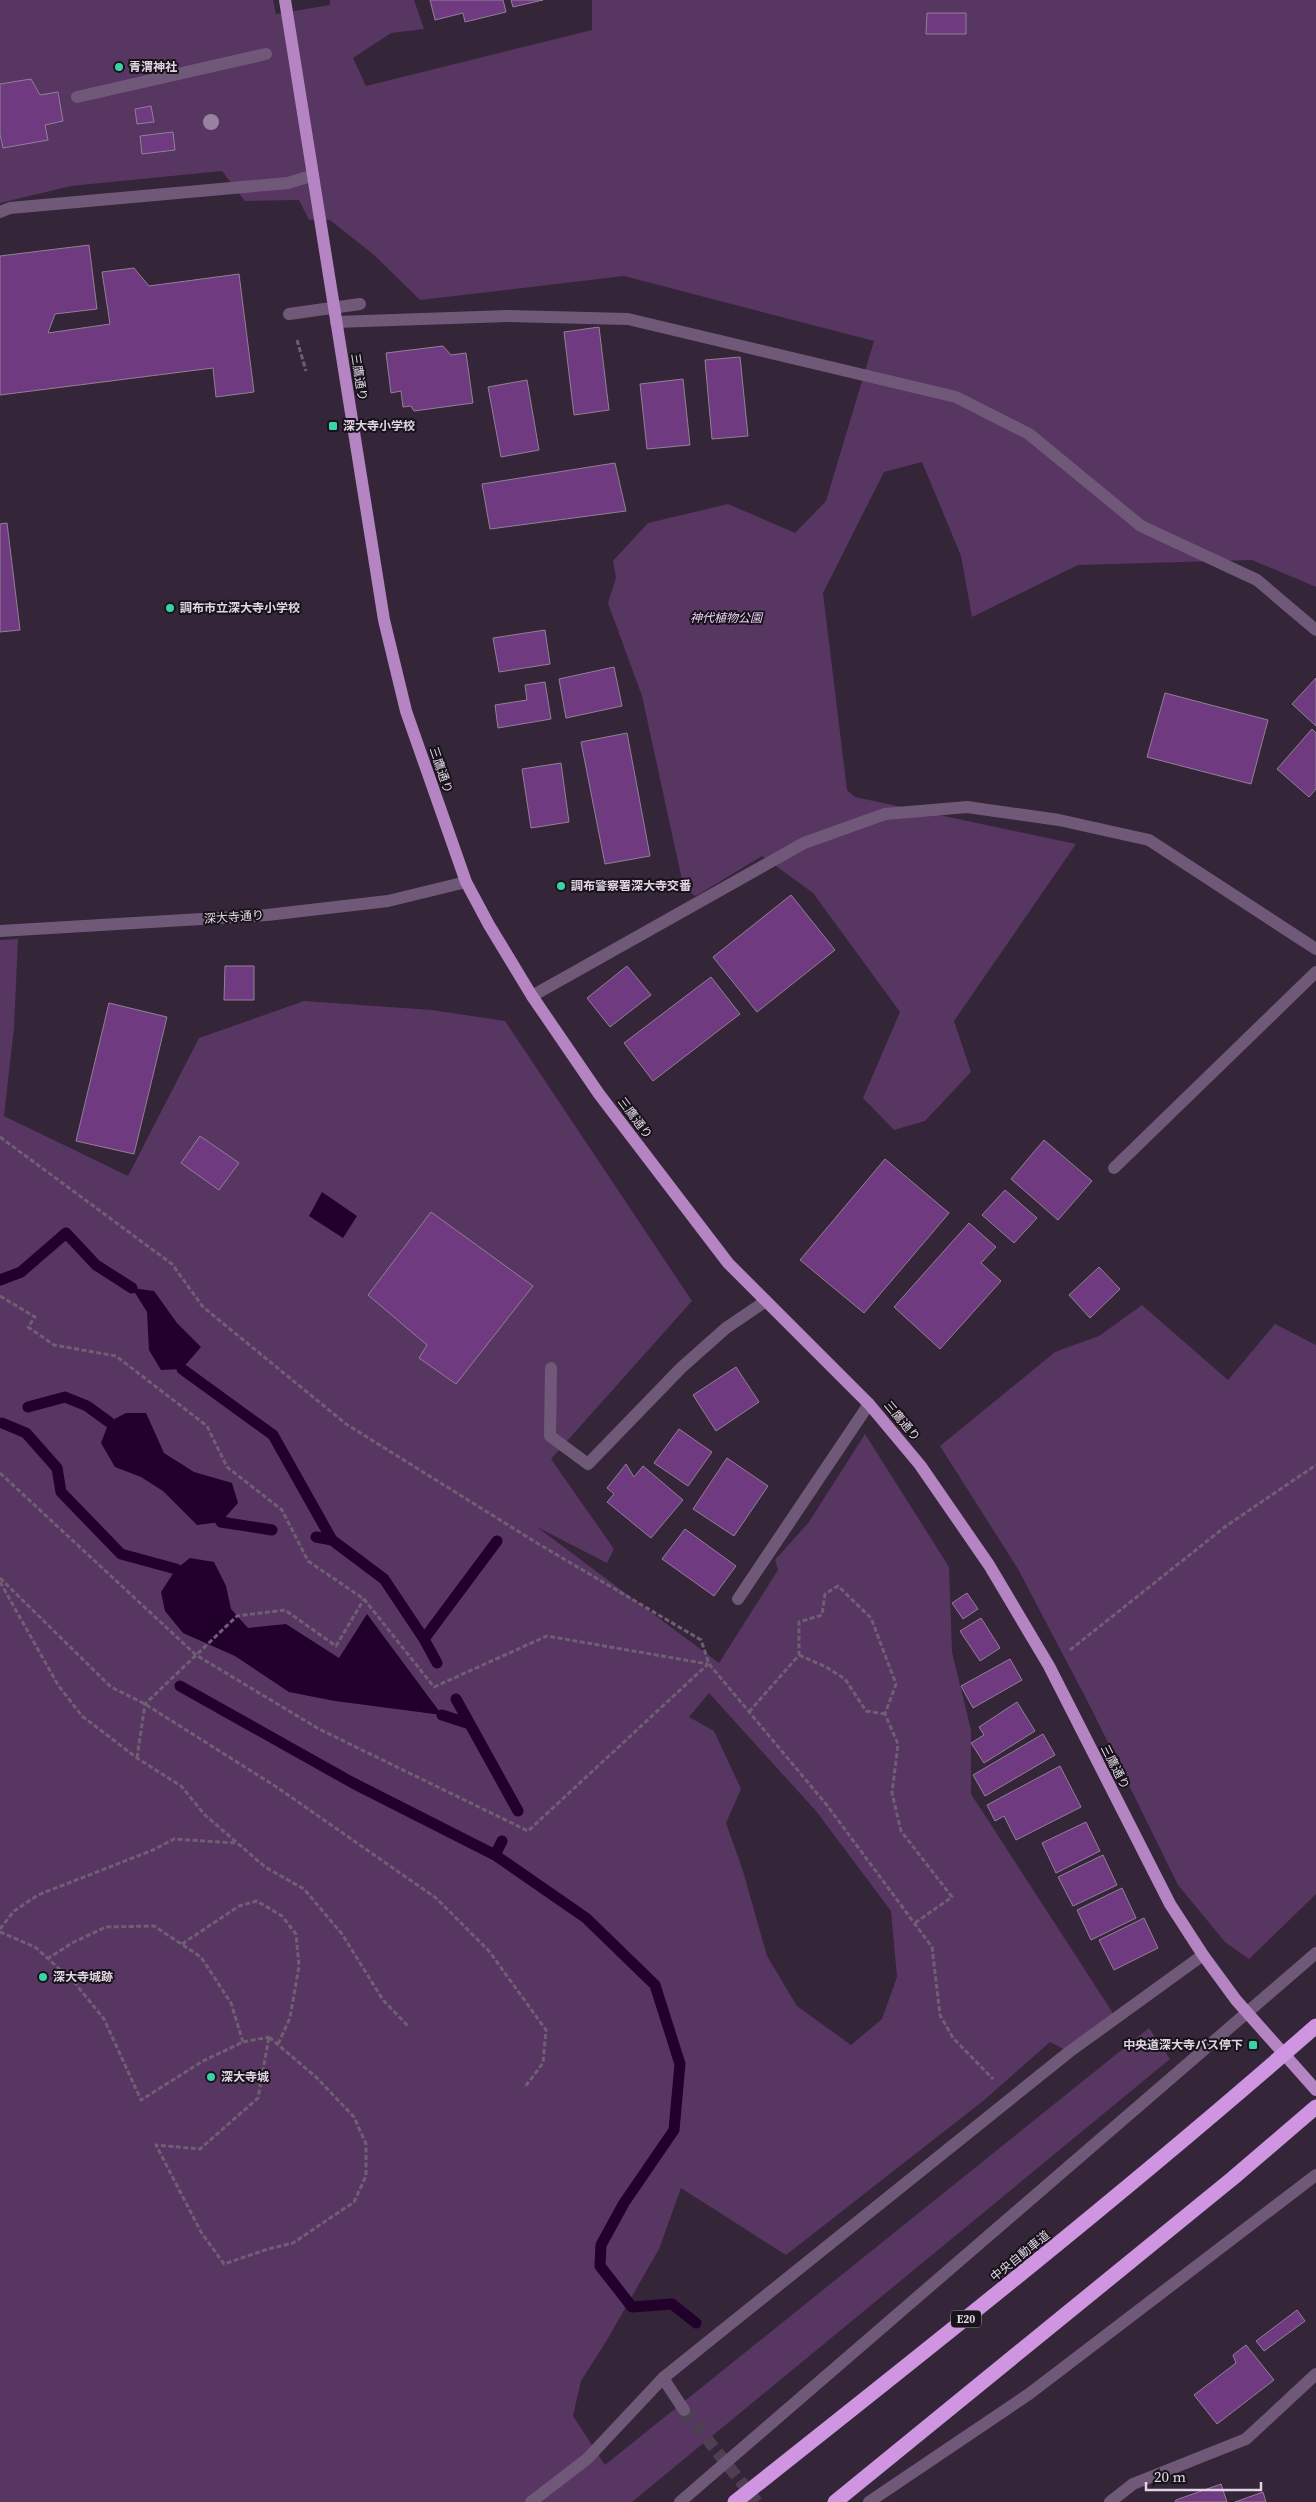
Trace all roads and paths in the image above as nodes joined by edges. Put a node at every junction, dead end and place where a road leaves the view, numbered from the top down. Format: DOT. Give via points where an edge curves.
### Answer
graph roads {
  1 [pos="285,0"];
  2 [pos="266,54"];
  3 [pos="76,96"];
  4 [pos="311,176"];
  5 [pos="0,212"];
  6 [pos="360,304"];
  7 [pos="289,314"];
  8 [pos="336,322"];
  9 [pos="1316,630"];
  10 [pos="466,882"];
  11 [pos="0,931"];
  12 [pos="1316,949"];
  13 [pos="1316,972"];
  14 [pos="532,996"];
  15 [pos="0,1137"];
  16 [pos="1114,1168"];
  17 [pos="0,1296"];
  18 [pos="766,1301"];
  19 [pos="551,1368"];
  20 [pos="869,1404"];
  21 [pos="1316,1465"];
  22 [pos="0,1473"];
  23 [pos="0,1578"];
  24 [pos="0,1582"];
  25 [pos="364,1599"];
  26 [pos="738,1599"];
  27 [pos="196,1655"];
  28 [pos="799,1655"];
  29 [pos="709,1664"];
  30 [pos="1049,1666"];
  31 [pos="145,1704"];
  32 [pos="749,1712"];
  33 [pos="885,1714"];
  34 [pos="137,1758"];
  35 [pos="239,1843"];
  36 [pos="915,1923"];
  37 [pos="0,1930"];
  38 [pos="182,1944"];
  39 [pos="1316,1953"];
  40 [pos="1203,1956"];
  41 [pos="47,1959"];
  42 [pos="408,2026"];
  43 [pos="1316,2026"];
  44 [pos="269,2037"];
  45 [pos="243,2042"];
  46 [pos="278,2044"];
  47 [pos="524,2088"];
  48 [pos="1316,2090"];
  49 [pos="1011,2098"];
  50 [pos="1316,2107"];
  51 [pos="1316,2175"];
  52 [pos="1316,2374"];
  53 [pos="663,2378"];
  54 [pos="684,2410"];
  55 [pos="531,2502"];
  56 [pos="680,2502"];
  57 [pos="735,2502"];
  58 [pos="835,2502"];
  59 [pos="869,2502"];
  60 [pos="1110,2502"];
  1 -- 4 [label="main road, 三鷹通り"];
  2 -- 3 [label="street"];
  4 -- 5 [label="street" via="288,183 10,208"];
  4 -- 8 [label="main road, 三鷹通り"];
  6 -- 7 [label="street"];
  8 -- 9 [label="street" via="508,316 628,319 956,397 1029,434 1141,526 1257,580"];
  8 -- 10 [label="main road, 三鷹通り" via="384,620 395,668 409,720"];
  10 -- 11 [label="street, 深大寺通り" via="388,900 267,915"];
  10 -- 14 [label="main road, 三鷹通り" via="488,925"];
  12 -- 14 [label="street" via="1149,840 1059,820 968,807 885,814 804,843"];
  13 -- 16 [label="street"];
  14 -- 18 [label="main road, 三鷹通り" via="599,1094 728,1263"];
  15 -- 29 [label="path" via="172,1264 203,1307 346,1424 700,1640"];
  17 -- 25 [label="path" via="35,1317 28,1327 54,1345 116,1356 207,1426 227,1467 282,1510 308,1561"];
  18 -- 19 [label="street" via="726,1328 681,1368 588,1464 550,1436"];
  18 -- 20 [label="main road, 三鷹通り"];
  20 -- 26 [label="street"];
  20 -- 30 [label="main road, 三鷹通り" via="920,1465 990,1565"];
  21 -- 30 [label="path" via="1226,1526"];
  22 -- 27 [label="path"];
  23 -- 31 [label="path" via="111,1687"];
  24 -- 34 [label="path" via="58,1686 82,1716"];
  25 -- 27 [label="path" via="336,1646 285,1610 237,1616"];
  25 -- 29 [label="path" via="434,1687 547,1636"];
  27 -- 29 [label="path" via="319,1729 528,1831"];
  27 -- 31 [label="path"];
  28 -- 32 [label="path"];
  28 -- 33 [label="path" via="845,1679 866,1711"];
  28 -- 33 [label="path" via="799,1622 822,1615 825,1594 838,1586 872,1618 896,1684"];
  29 -- 32 [label="path"];
  30 -- 40 [label="main road, 三鷹通り" via="1170,1904"];
  31 -- 34 [label="path"];
  31 -- 47 [label="path" via="278,1788 436,1898 488,1951 546,2030 543,2063"];
  32 -- 36 [label="path" via="826,1804"];
  33 -- 36 [label="path" via="898,1744 892,1793 901,1831 952,1897"];
  34 -- 35 [label="path" via="181,1786 205,1815"];
  35 -- 37 [label="path" via="174,1838 153,1850 38,1895 14,1912"];
  35 -- 42 [label="path" via="265,1866 304,1889 342,1934 383,2000"];
  36 -- 49 [label="path" via="932,1947 940,2015 953,2038"];
  37 -- 41 [label="path" via="35,1948"];
  38 -- 41 [label="path" via="154,1926 106,1927"];
  38 -- 45 [label="path" via="202,1957 231,2003"];
  38 -- 46 [label="path" via="248,1903 257,1901 282,1916 296,1934 299,1966 290,2018"];
  39 -- 56 [label="street"];
  40 -- 48 [label="main road, 三鷹通り" via="1236,2000"];
  40 -- 49 [label="street"];
  41 -- 45 [label="path" via="74,1983 104,2019 141,2100 203,2061"];
  43 -- 57 [label="highway, 中央自動車道 / E20" via="1194,2133 988,2302"];
  44 -- 45 [label="path"];
  44 -- 46 [label="path"];
  44 -- 46 [label="path" via="258,2098 200,2149 156,2145 201,2232 224,2264 293,2243 354,2202 366,2176 366,2144 354,2116"];
  49 -- 53 [label="street"];
  50 -- 58 [label="highway"];
  51 -- 59 [label="street" via="1029,2394"];
  52 -- 60 [label="street" via="1246,2439 1133,2484"];
  53 -- 54 [label="street"];
  53 -- 55 [label="street" via="587,2459"];
}
